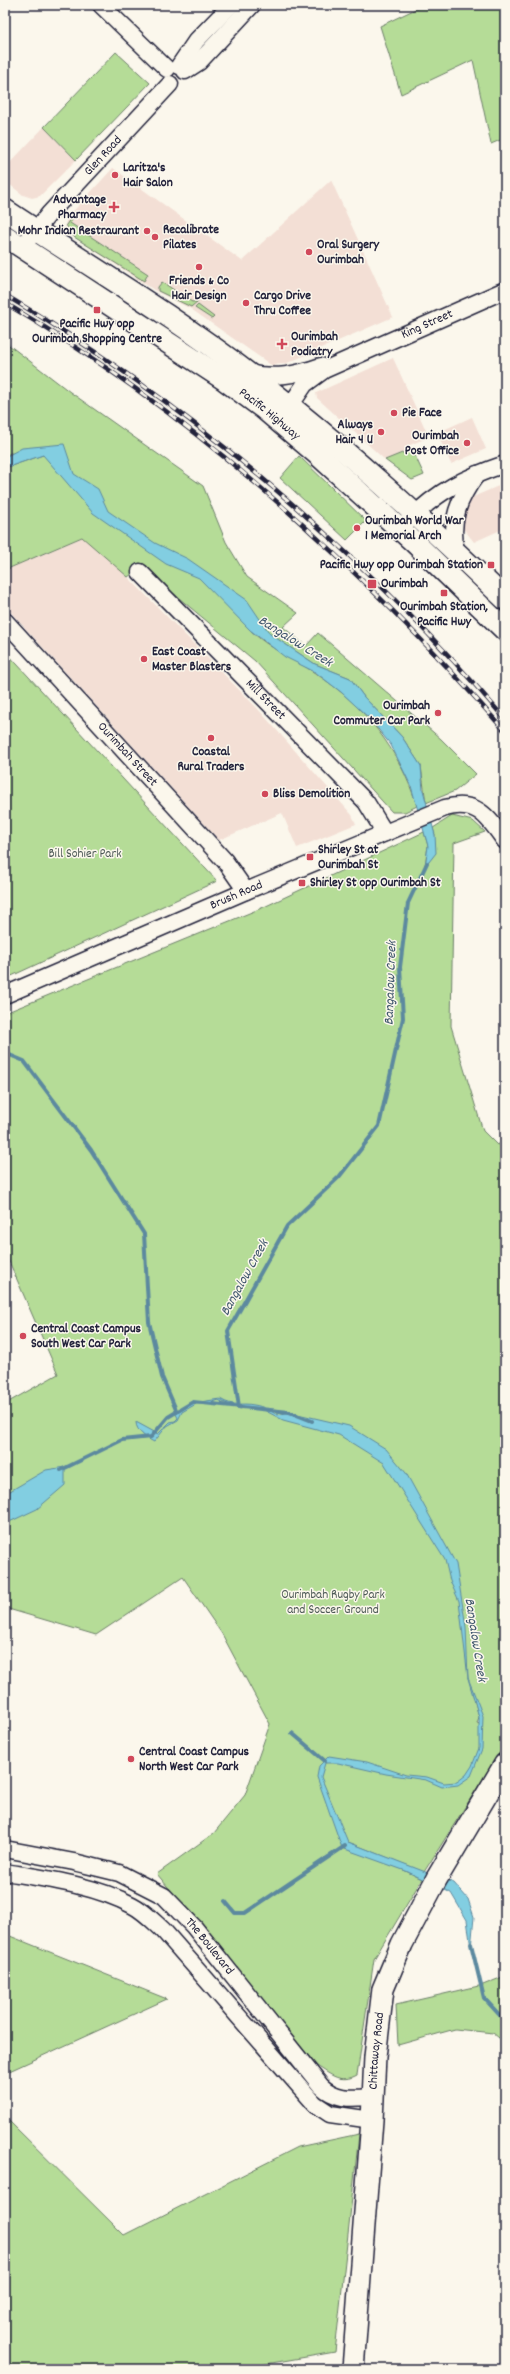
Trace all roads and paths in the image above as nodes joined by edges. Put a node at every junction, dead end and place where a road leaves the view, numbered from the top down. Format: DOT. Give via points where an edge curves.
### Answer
graph roads {
  1 [pos="101,5"];
  2 [pos="231,5"];
  3 [pos="252,5"];
  4 [pos="176,72"];
  5 [pos="5,210"];
  6 [pos="35,230"];
  7 [pos="13,242"];
  8 [pos="505,290"];
  9 [pos="348,358"];
  10 [pos="248,373"];
  11 [pos="290,406"];
  12 [pos="505,464"];
  13 [pos="477,474"];
  14 [pos="415,514"];
  15 [pos="400,529"];
  16 [pos="456,552"];
  17 [pos="140,572"];
  18 [pos="505,599"];
  19 [pos="5,621"];
  20 [pos="505,630"];
  21 [pos="385,833"];
  22 [pos="505,841"];
  23 [pos="246,891"];
  24 [pos="5,995"];
  25 [pos="505,1764"];
  26 [pos="5,1849"];
  27 [pos="5,1872"];
  28 [pos="374,2097"];
  29 [pos="372,2120"];
  30 [pos="353,2369"];
  1 -- 4 [label="street"];
  2 -- 4 [label="street" via="196,41"];
  3 -- 4 [label="street, Glen Road" via="199,62"];
  4 -- 6 [label="street, Glen Road"];
  5 -- 6 [label="main road, Pacific Highway"];
  6 -- 7 [label="street, Glen Road"];
  6 -- 10 [label="main road, Pacific Highway" via="138,296"];
  7 -- 15 [label="main road, Pacific Highway" via="225,380 316,453"];
  8 -- 9 [label="street, King Street"];
  9 -- 10 [label="street, King Street" via="287,376 268,377"];
  9 -- 11 [label="street, King Street" via="313,377 300,390"];
  10 -- 11 [label="main road, Pacific Highway"];
  11 -- 14 [label="main road, Pacific Highway"];
  12 -- 13 [label="street"];
  13 -- 14 [label="street" via="440,492"];
  13 -- 16 [label="street" via="467,487 457,508 453,526"];
  14 -- 15 [label="street"];
  14 -- 16 [label="main road, Pacific Highway"];
  15 -- 20 [label="main road, Pacific Highway"];
  16 -- 18 [label="main road, Pacific Highway"];
  17 -- 21 [label="street, Mill Street" via="366,802"];
  19 -- 23 [label="street, Ourimbah Street" via="225,861"];
  21 -- 22 [label="street, Brush Road" via="453,806 471,806 484,814"];
  21 -- 23 [label="street, Brush Road"];
  23 -- 24 [label="street, Brush Road"];
  25 -- 28 [label="main road, Chittaway Road" via="402,1944 382,1989 374,2057"];
  26 -- 28 [label="street, The Boulevard" via="119,1873 164,1896 194,1927 321,2086 330,2094 341,2098"];
  27 -- 29 [label="street, The Boulevard" via="70,1884 132,1904 141,1910 163,1930 314,2104 330,2114"];
  28 -- 29 [label="main road, Chittaway Road"];
  29 -- 30 [label="main road, Chittaway Road"];
}
